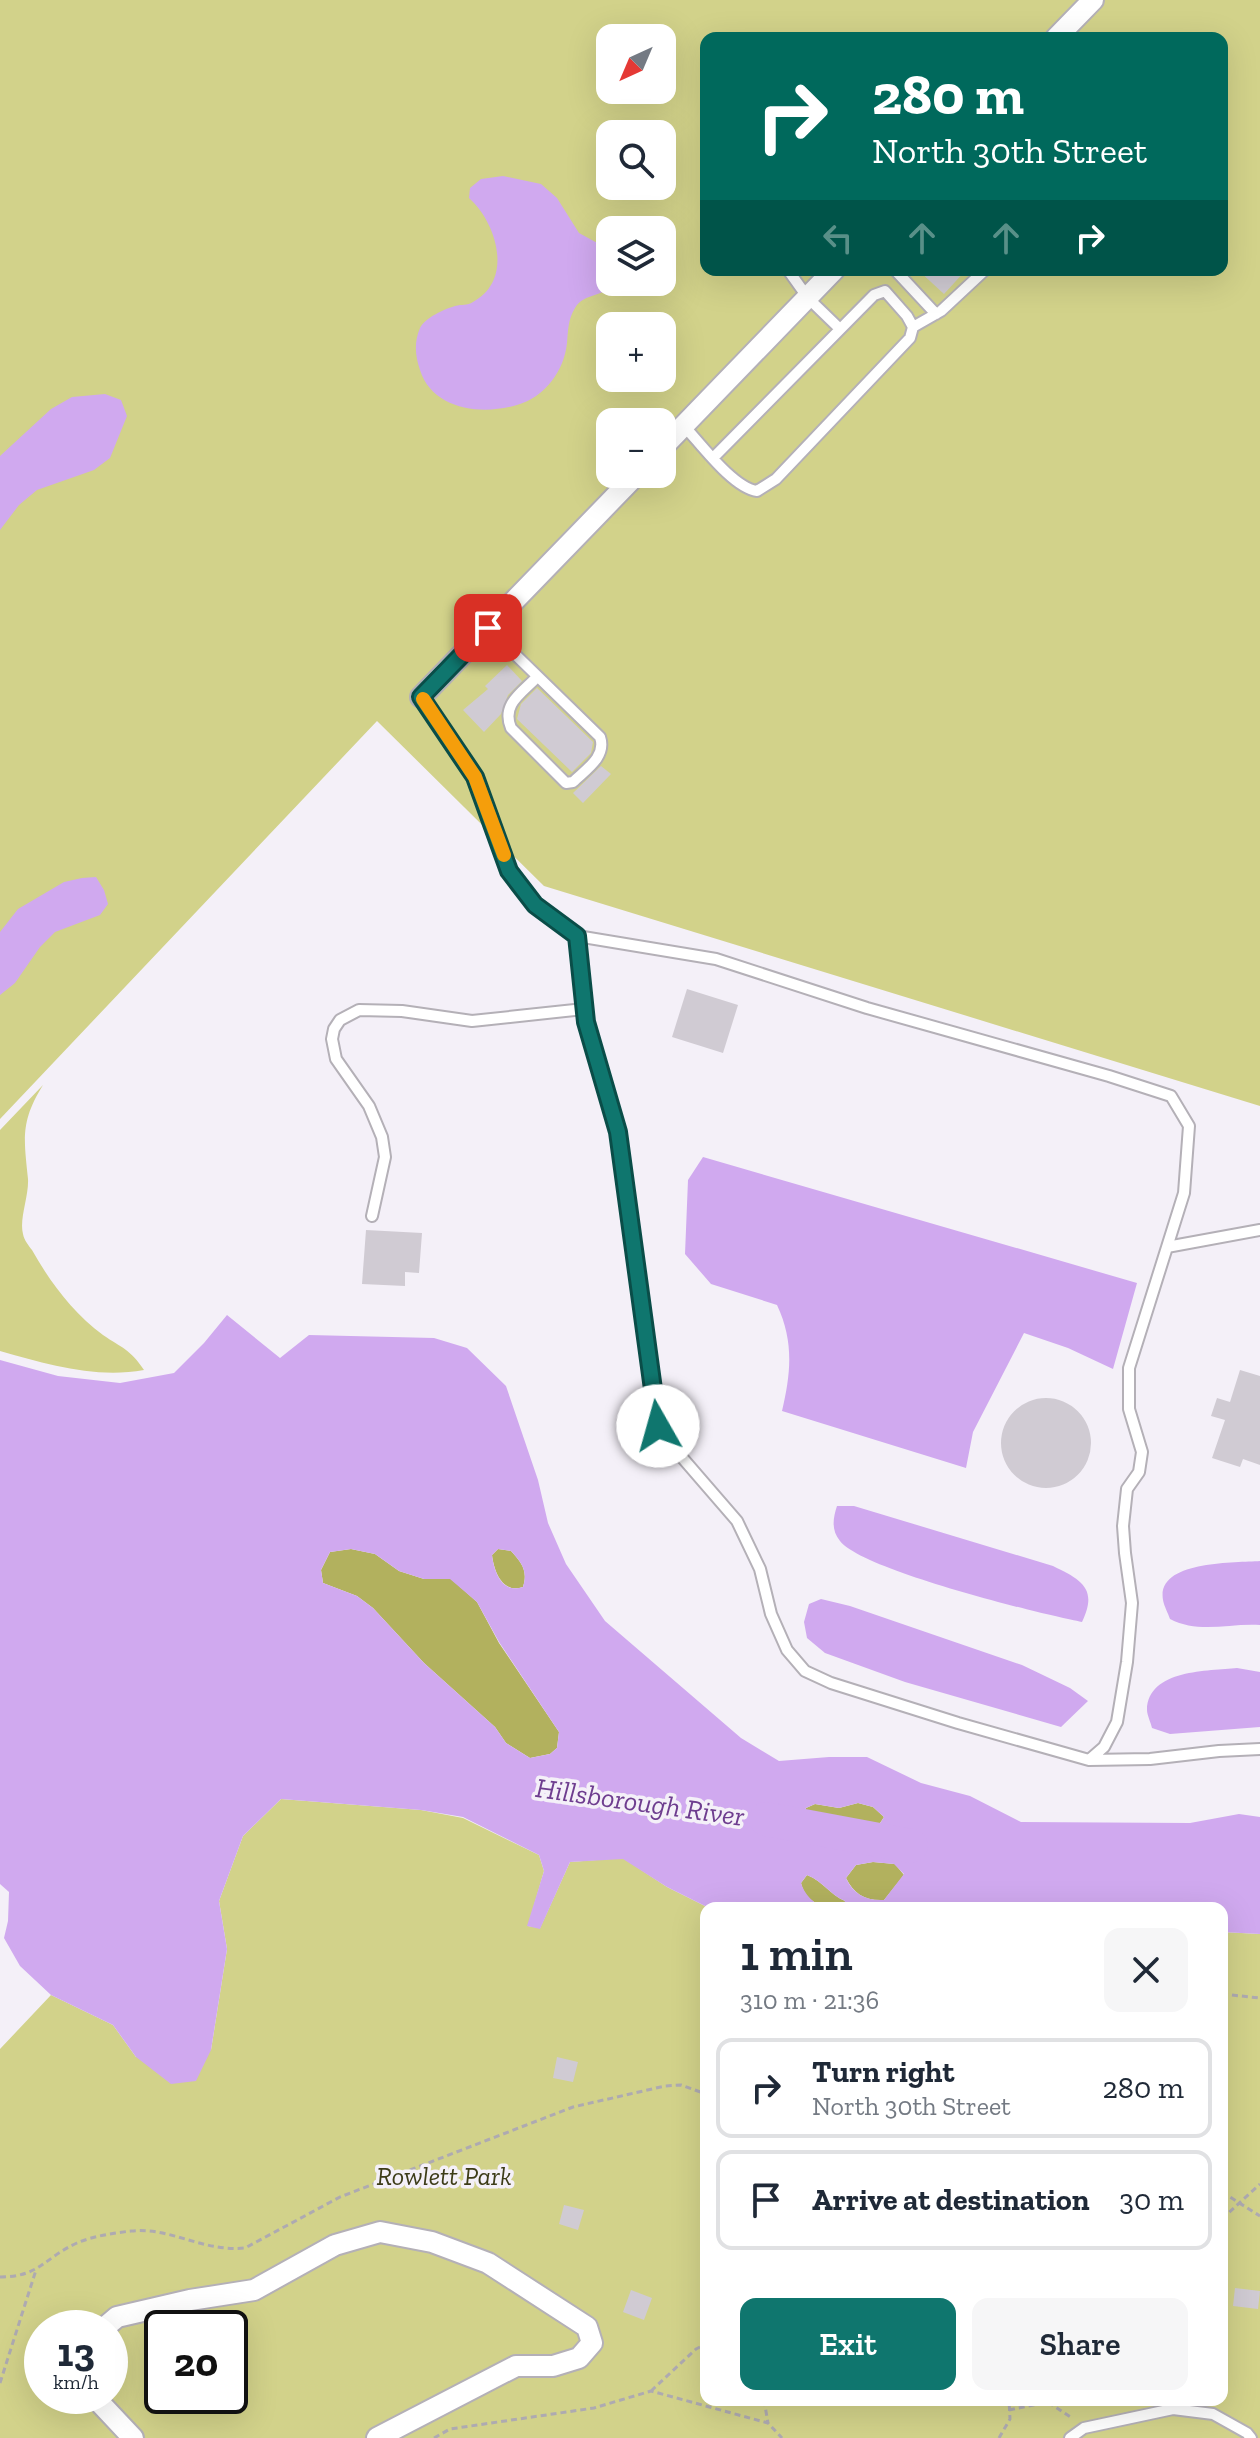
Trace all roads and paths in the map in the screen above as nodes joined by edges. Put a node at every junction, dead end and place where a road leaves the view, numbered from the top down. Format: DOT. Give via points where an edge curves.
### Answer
graph roads {
  1 [pos="1093,0"];
  2 [pos="1062,32"];
  3 [pos="792,276"];
  4 [pos="828,276"];
  5 [pos="901,276"];
  6 [pos="978,276"];
  7 [pos="808,298"];
  8 [pos="936,314"];
  9 [pos="913,327"];
  10 [pos="840,329"];
  11 [pos="684,426"];
  12 [pos="676,434"];
  13 [pos="713,458"];
  14 [pos="623,488"];
  15 [pos="488,628"];
  16 [pos="537,677"];
  17 [pos="421,697"];
  18 [pos="577,936"];
  19 [pos="584,1009"];
  20 [pos="372,1216"];
  21 [pos="1260,1230"];
  22 [pos="1167,1247"];
  23 [pos="1260,1749"];
  24 [pos="1089,1760"];
  25 [pos="1228,1995"];
  26 [pos="1260,1998"];
  27 [pos="700,2092"];
  28 [pos="1260,2184"];
  29 [pos="1228,2196"];
  30 [pos="1239,2202"];
  31 [pos="1228,2213"];
  32 [pos="1260,2216"];
  33 [pos="36,2270"];
  34 [pos="0,2277"];
  35 [pos="128,2314"];
  36 [pos="700,2347"];
  37 [pos="0,2383"];
  38 [pos="651,2391"];
  39 [pos="700,2404"];
  40 [pos="706,2406"];
  41 [pos="765,2406"];
  42 [pos="1009,2406"];
  43 [pos="1028,2406"];
  44 [pos="1057,2406"];
  45 [pos="1009,2410"];
  46 [pos="110,2414"];
  47 [pos="768,2423"];
  48 [pos="1084,2428"];
  49 [pos="133,2438"];
  50 [pos="377,2438"];
  51 [pos="434,2438"];
  52 [pos="782,2438"];
  53 [pos="999,2438"];
  54 [pos="1070,2438"];
  55 [pos="1251,2438"];
  1 -- 2 [label="street"];
  3 -- 7 [label="lane"];
  4 -- 7 [label="street"];
  5 -- 8 [label="lane"];
  6 -- 8 [label="lane"];
  7 -- 10 [label="lane"];
  7 -- 11 [label="street"];
  8 -- 9 [label="lane"];
  9 -- 10 [label="lane" via="885,291 874,295"];
  9 -- 13 [label="lane" via="910,338 776,479 757,491 748,490"];
  10 -- 13 [label="lane"];
  11 -- 12 [label="street"];
  11 -- 13 [label="lane"];
  14 -- 15 [label="street"];
  15 -- 16 [label="lane"];
  15 -- 17 [label="street"];
  16 -- 16 [label="lane" via="600,737 601,754 573,782 566,783 506,717 510,705"];
  17 -- 18 [label="lane" via="475,777 509,871 535,905"];
  18 -- 19 [label="lane"];
  18 -- 22 [label="lane" via="716,959 1171,1096 1189,1126 1184,1193"];
  19 -- 20 [label="lane" via="472,1021 359,1010 340,1020 332,1039 336,1059 369,1106 382,1137 385,1157"];
  19 -- 24 [label="lane" via="618,1132 658,1426 737,1521 760,1569 787,1650 805,1671 831,1683"];
  21 -- 22 [label="lane"];
  22 -- 24 [label="lane" via="1129,1368 1129,1409 1142,1452 1139,1472 1127,1489 1123,1526 1132,1603 1127,1662 1117,1722 1104,1747"];
  23 -- 24 [label="lane"];
  25 -- 26 [label="path"];
  27 -- 33 [label="path" via="665,2086 573,2107 340,2197 245,2248 208,2247 160,2231 133,2231 77,2243"];
  28 -- 30 [label="path"];
  29 -- 30 [label="path"];
  30 -- 31 [label="path"];
  30 -- 32 [label="path"];
  33 -- 34 [label="path"];
  33 -- 37 [label="path"];
  35 -- 50 [label="street" via="254,2290 335,2245 380,2232 432,2242 488,2263 587,2327 592,2343 579,2358 553,2366 516,2366"];
  36 -- 38 [label="path"];
  38 -- 39 [label="path"];
  38 -- 51 [label="path" via="594,2408 450,2429"];
  40 -- 47 [label="path"];
  41 -- 47 [label="path"];
  42 -- 45 [label="path"];
  43 -- 45 [label="path"];
  44 -- 48 [label="path"];
  45 -- 53 [label="path"];
  46 -- 49 [label="street"];
  47 -- 52 [label="path"];
  48 -- 54 [label="lane"];
  48 -- 55 [label="lane" via="1173,2409 1213,2414"];
}
